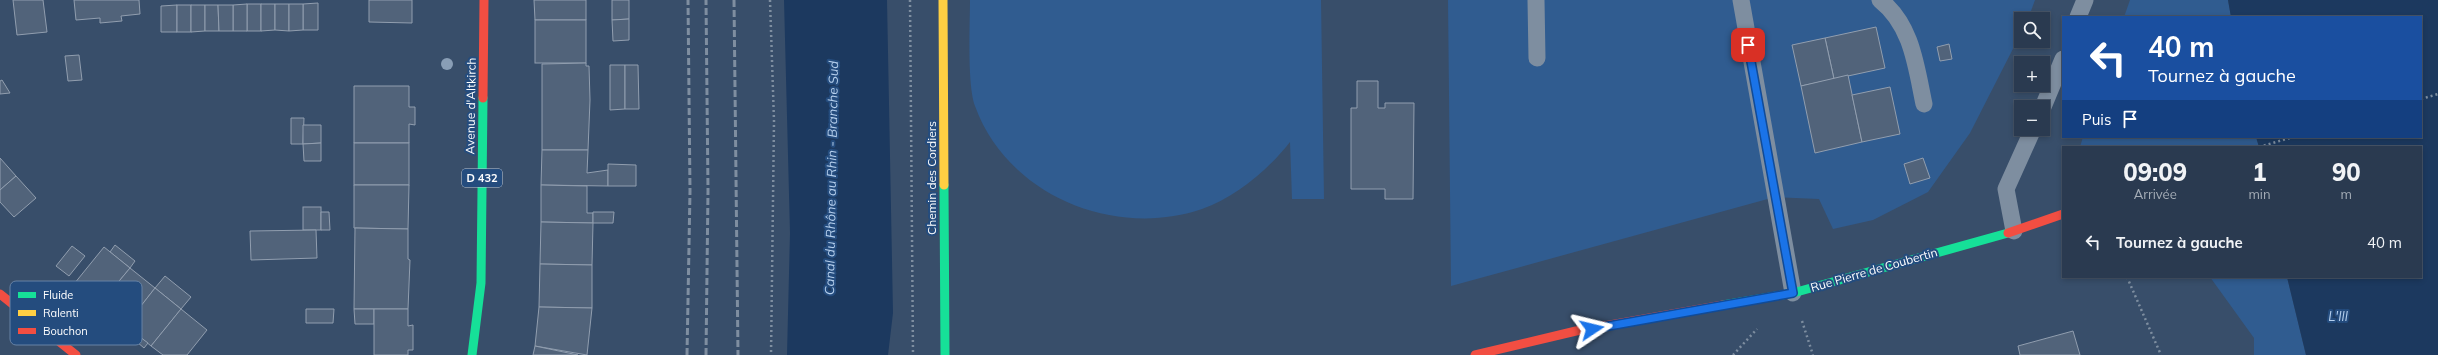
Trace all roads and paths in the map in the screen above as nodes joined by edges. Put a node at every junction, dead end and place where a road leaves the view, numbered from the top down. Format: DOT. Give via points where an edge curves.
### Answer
graph roads {
  1 [pos="484,0"];
  2 [pos="770,0"];
  3 [pos="910,0"];
  4 [pos="944,0"];
  5 [pos="1536,0"];
  6 [pos="1741,0"];
  7 [pos="1881,0"];
  8 [pos="2085,0"];
  9 [pos="2078,16"];
  10 [pos="1537,58"];
  11 [pos="2062,61"];
  12 [pos="2438,94"];
  13 [pos="2422,99"];
  14 [pos="2046,100"];
  15 [pos="1924,104"];
  16 [pos="2030,136"];
  17 [pos="2290,138"];
  18 [pos="2262,146"];
  19 [pos="2062,214"];
  20 [pos="2014,231"];
  21 [pos="2127,278"];
  22 [pos="1793,293"];
  23 [pos="0,294"];
  24 [pos="10,302"];
  25 [pos="64,345"];
  26 [pos="76,355"];
  27 [pos="472,355"];
  28 [pos="771,355"];
  29 [pos="913,355"];
  30 [pos="945,355"];
  31 [pos="1475,355"];
  32 [pos="2161,355"];
  1 -- 27 [label="street, Avenue d'Altkirch / D 432" via="481,283"];
  2 -- 28 [label="path" via="774,121"];
  3 -- 29 [label="path"];
  4 -- 30 [label="street, Chemin des Cordiers"];
  5 -- 10 [label="lane"];
  6 -- 22 [label="lane"];
  7 -- 15 [label="lane" via="1903,24 1912,49"];
  8 -- 9 [label="lane"];
  11 -- 14 [label="lane"];
  12 -- 13 [label="path"];
  16 -- 20 [label="lane" via="2006,189"];
  17 -- 18 [label="path"];
  19 -- 20 [label="street, Rue Pierre de Coubertin"];
  20 -- 22 [label="street, Rue Pierre de Coubertin"];
  21 -- 32 [label="path"];
  22 -- 31 [label="street, Rue Pierre de Coubertin" via="1576,332"];
  23 -- 24 [label="street"];
  25 -- 26 [label="street"];
}
